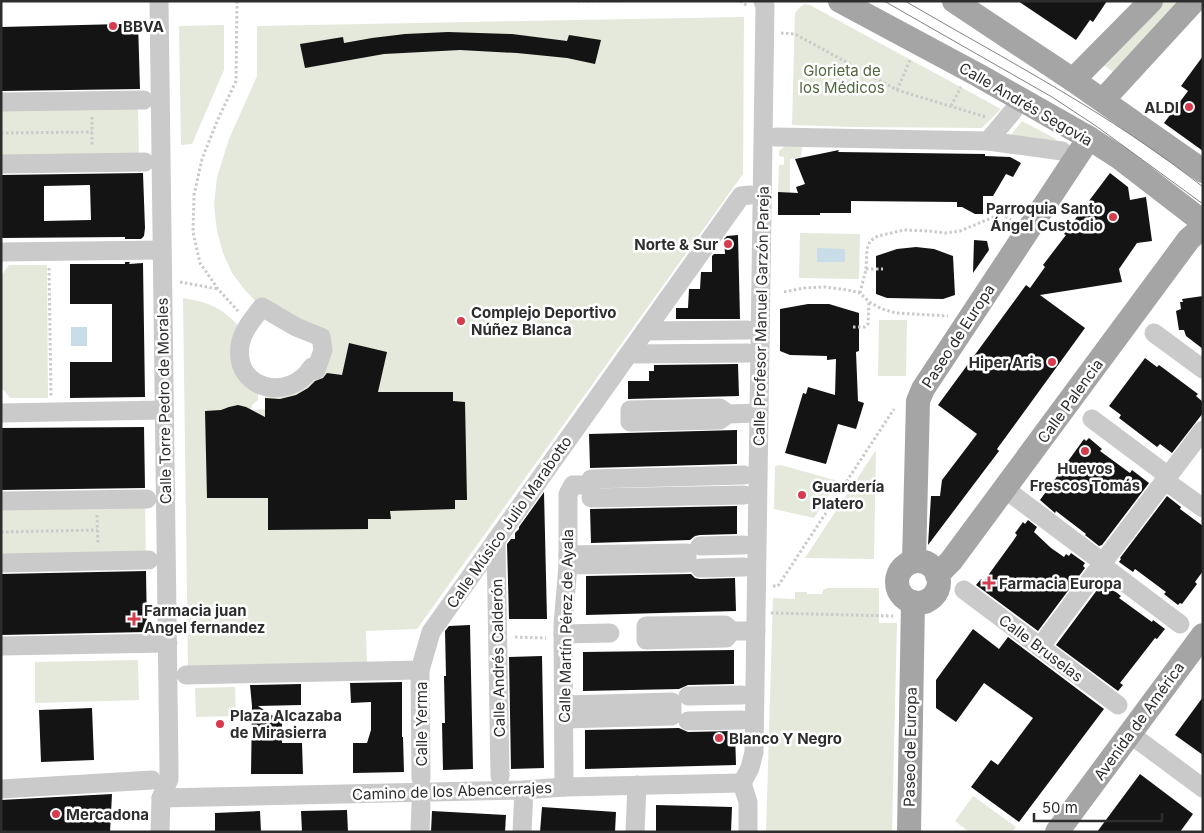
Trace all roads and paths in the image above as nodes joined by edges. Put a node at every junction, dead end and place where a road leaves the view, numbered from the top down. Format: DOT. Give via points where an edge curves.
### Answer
graph roads {
  1 [pos="160,1"];
  2 [pos="237,1"];
  3 [pos="577,1"];
  4 [pos="622,1"];
  5 [pos="763,1"];
  6 [pos="840,1"];
  7 [pos="954,1"];
  8 [pos="1151,1"];
  9 [pos="1194,1"];
  10 [pos="778,33"];
  11 [pos="912,56"];
  12 [pos="1073,80"];
  13 [pos="963,84"];
  14 [pos="897,90"];
  15 [pos="144,100"];
  16 [pos="1103,100"];
  17 [pos="92,101"];
  18 [pos="1,102"];
  19 [pos="951,106"];
  20 [pos="1013,111"];
  21 [pos="991,118"];
  22 [pos="92,132"];
  23 [pos="1,133"];
  24 [pos="776,137"];
  25 [pos="1089,138"];
  26 [pos="988,141"];
  27 [pos="1062,151"];
  28 [pos="93,162"];
  29 [pos="145,162"];
  30 [pos="1,164"];
  31 [pos="1203,171"];
  32 [pos="750,195"];
  33 [pos="1203,222"];
  34 [pos="1016,223"];
  35 [pos="1203,227"];
  36 [pos="161,250"];
  37 [pos="1,252"];
  38 [pos="49,262"];
  39 [pos="866,269"];
  40 [pos="883,269"];
  41 [pos="180,282"];
  42 [pos="218,289"];
  43 [pos="784,292"];
  44 [pos="860,293"];
  45 [pos="869,302"];
  46 [pos="946,315"];
  47 [pos="250,322"];
  48 [pos="853,327"];
  49 [pos="748,330"];
  50 [pos="645,331"];
  51 [pos="1154,333"];
  52 [pos="748,353"];
  53 [pos="629,354"];
  54 [pos="1203,369"];
  55 [pos="52,401"];
  56 [pos="894,409"];
  57 [pos="164,410"];
  58 [pos="1,413"];
  59 [pos="759,413"];
  60 [pos="728,414"];
  61 [pos="1092,419"];
  62 [pos="1203,430"];
  63 [pos="744,476"];
  64 [pos="591,487"];
  65 [pos="1005,489"];
  66 [pos="744,495"];
  67 [pos="147,499"];
  68 [pos="97,500"];
  69 [pos="1,501"];
  70 [pos="1203,508"];
  71 [pos="97,530"];
  72 [pos="1,532"];
  73 [pos="496,540"];
  74 [pos="744,545"];
  75 [pos="700,546"];
  76 [pos="149,560"];
  77 [pos="568,560"];
  78 [pos="98,561"];
  79 [pos="914,561"];
  80 [pos="1,563"];
  81 [pos="744,567"];
  82 [pos="1102,567"];
  83 [pos="700,568"];
  84 [pos="937,575"];
  85 [pos="769,585"];
  86 [pos="964,590"];
  87 [pos="906,609"];
  88 [pos="768,613"];
  89 [pos="1180,624"];
  90 [pos="732,631"];
  91 [pos="756,631"];
  92 [pos="610,633"];
  93 [pos="555,636"];
  94 [pos="497,637"];
  95 [pos="1202,639"];
  96 [pos="168,643"];
  97 [pos="1,646"];
  98 [pos="1040,647"];
  99 [pos="420,670"];
  100 [pos="186,675"];
  101 [pos="742,695"];
  102 [pos="688,696"];
  103 [pos="1118,705"];
  104 [pos="742,720"];
  105 [pos="688,721"];
  106 [pos="1130,734"];
  107 [pos="500,776"];
  108 [pos="421,778"];
  109 [pos="152,780"];
  110 [pos="742,782"];
  111 [pos="637,785"];
  112 [pos="564,787"];
  113 [pos="1203,788"];
  114 [pos="1,789"];
  115 [pos="524,790"];
  116 [pos="161,798"];
  117 [pos="421,804"];
  118 [pos="160,832"];
  119 [pos="420,832"];
  120 [pos="522,832"];
  121 [pos="635,832"];
  122 [pos="748,832"];
  123 [pos="909,832"];
  124 [pos="1057,832"];
  1 -- 36 [label="street, Calle Torre Pedro de Morales"];
  2 -- 42 [label="path" via="236,81 202,159 194,195 193,232 200,263"];
  3 -- 4 [label="path"];
  5 -- 59 [label="street, Calle Profesor Manuel Garzón Pareja"];
  6 -- 25 [label="main road, Calle Andrés Segovia"];
  7 -- 12 [label="main road"];
  8 -- 12 [label="main road"];
  9 -- 16 [label="main road"];
  10 -- 14 [label="path" via="795,34"];
  11 -- 14 [label="path"];
  12 -- 16 [label="main road"];
  13 -- 19 [label="path"];
  14 -- 19 [label="path"];
  15 -- 17 [label="street"];
  16 -- 31 [label="main road"];
  17 -- 18 [label="street"];
  17 -- 22 [label="path"];
  19 -- 21 [label="path"];
  20 -- 26 [label="street"];
  22 -- 23 [label="path"];
  22 -- 28 [label="path"];
  24 -- 26 [label="street"];
  25 -- 33 [label="main road, Calle Andrés Segovia"];
  25 -- 79 [label="main road, Paseo de Europa" via="923,389 918,402"];
  26 -- 27 [label="street"];
  28 -- 29 [label="street"];
  28 -- 30 [label="street"];
  32 -- 50 [label="street, Calle Músico Julio Marabotto" via="741,196"];
  34 -- 39 [label="path" via="1001,214 945,234 904,230 878,236 870,241 867,249"];
  35 -- 65 [label="main road, Calle Palencia" via="1189,239"];
  36 -- 37 [label="street"];
  36 -- 57 [label="street, Calle Torre Pedro de Morales"];
  38 -- 55 [label="path"];
  39 -- 40 [label="path"];
  39 -- 44 [label="path"];
  41 -- 42 [label="path"];
  42 -- 47 [label="path"];
  43 -- 44 [label="path" via="825,288"];
  44 -- 45 [label="path"];
  45 -- 46 [label="path" via="896,313"];
  45 -- 48 [label="path" via="868,324"];
  47 -- 47 [label="street" via="240,347 241,366 258,386 289,387 312,367 316,370 323,350 321,337 296,327 262,306"];
  49 -- 50 [label="street, Calle Profesor Manuel Garzón Pareja"];
  50 -- 53 [label="street, Calle Músico Julio Marabotto"];
  51 -- 54 [label="street"];
  52 -- 53 [label="street, Calle Profesor Manuel Garzón Pareja"];
  53 -- 73 [label="street, Calle Músico Julio Marabotto"];
  56 -- 85 [label="path" via="778,586"];
  57 -- 58 [label="street"];
  57 -- 96 [label="street, Calle Torre Pedro de Morales"];
  59 -- 60 [label="street"];
  59 -- 91 [label="street, Calle Profesor Manuel Garzón Pareja"];
  61 -- 70 [label="street"];
  62 -- 82 [label="street"];
  63 -- 64 [label="street"];
  64 -- 66 [label="street"];
  64 -- 77 [label="street, Calle Martín Pérez de Ayala" via="573,485 568,494"];
  65 -- 82 [label="street" via="1097,558"];
  65 -- 84 [label="main road, Calle Palencia" via="952,561"];
  67 -- 68 [label="street"];
  68 -- 69 [label="street"];
  68 -- 71 [label="path"];
  71 -- 72 [label="path"];
  71 -- 78 [label="path"];
  73 -- 94 [label="street, Calle Andrés Calderón"];
  73 -- 99 [label="street, Calle Músico Julio Marabotto" via="431,632"];
  74 -- 75 [label="street"];
  76 -- 78 [label="street"];
  77 -- 77 [label="street" via="687,563 686,553"];
  77 -- 93 [label="street, Calle Martín Pérez de Ayala"];
  78 -- 80 [label="street"];
  79 -- 84 [label="main road" via="930,565"];
  79 -- 87 [label="main road" via="898,574 897,581 906,599"];
  81 -- 83 [label="street"];
  82 -- 89 [label="street"];
  82 -- 98 [label="street"];
  84 -- 87 [label="main road" via="937,587 930,598"];
  86 -- 98 [label="street, Calle Bruselas"];
  87 -- 88 [label="path"];
  87 -- 123 [label="main road, Paseo de Europa"];
  90 -- 91 [label="street"];
  91 -- 110 [label="street, Calle Profesor Manuel Garzón Pareja" via="754,752"];
  92 -- 93 [label="street"];
  93 -- 94 [label="path"];
  93 -- 112 [label="street, Calle Martín Pérez de Ayala" via="564,712"];
  94 -- 107 [label="street, Calle Andrés Calderón"];
  95 -- 106 [label="main road, Avenida de América"];
  96 -- 97 [label="street"];
  96 -- 116 [label="street, Calle Torre Pedro de Morales" via="169,779"];
  98 -- 103 [label="street, Calle Bruselas"];
  99 -- 100 [label="street"];
  99 -- 108 [label="street, Calle Yerma"];
  101 -- 102 [label="street"];
  104 -- 105 [label="street"];
  106 -- 113 [label="street"];
  106 -- 124 [label="main road, Avenida de América"];
  109 -- 114 [label="street"];
  110 -- 111 [label="street, Camino de los Abencerrajes"];
  110 -- 122 [label="street" via="748,802"];
  111 -- 112 [label="street, Camino de los Abencerrajes"];
  111 -- 121 [label="street"];
  112 -- 115 [label="street, Camino de los Abencerrajes"];
  115 -- 116 [label="street, Camino de los Abencerrajes"];
  115 -- 120 [label="street"];
  116 -- 118 [label="street, Calle Torre Pedro de Morales"];
  117 -- 119 [label="street"];
}
